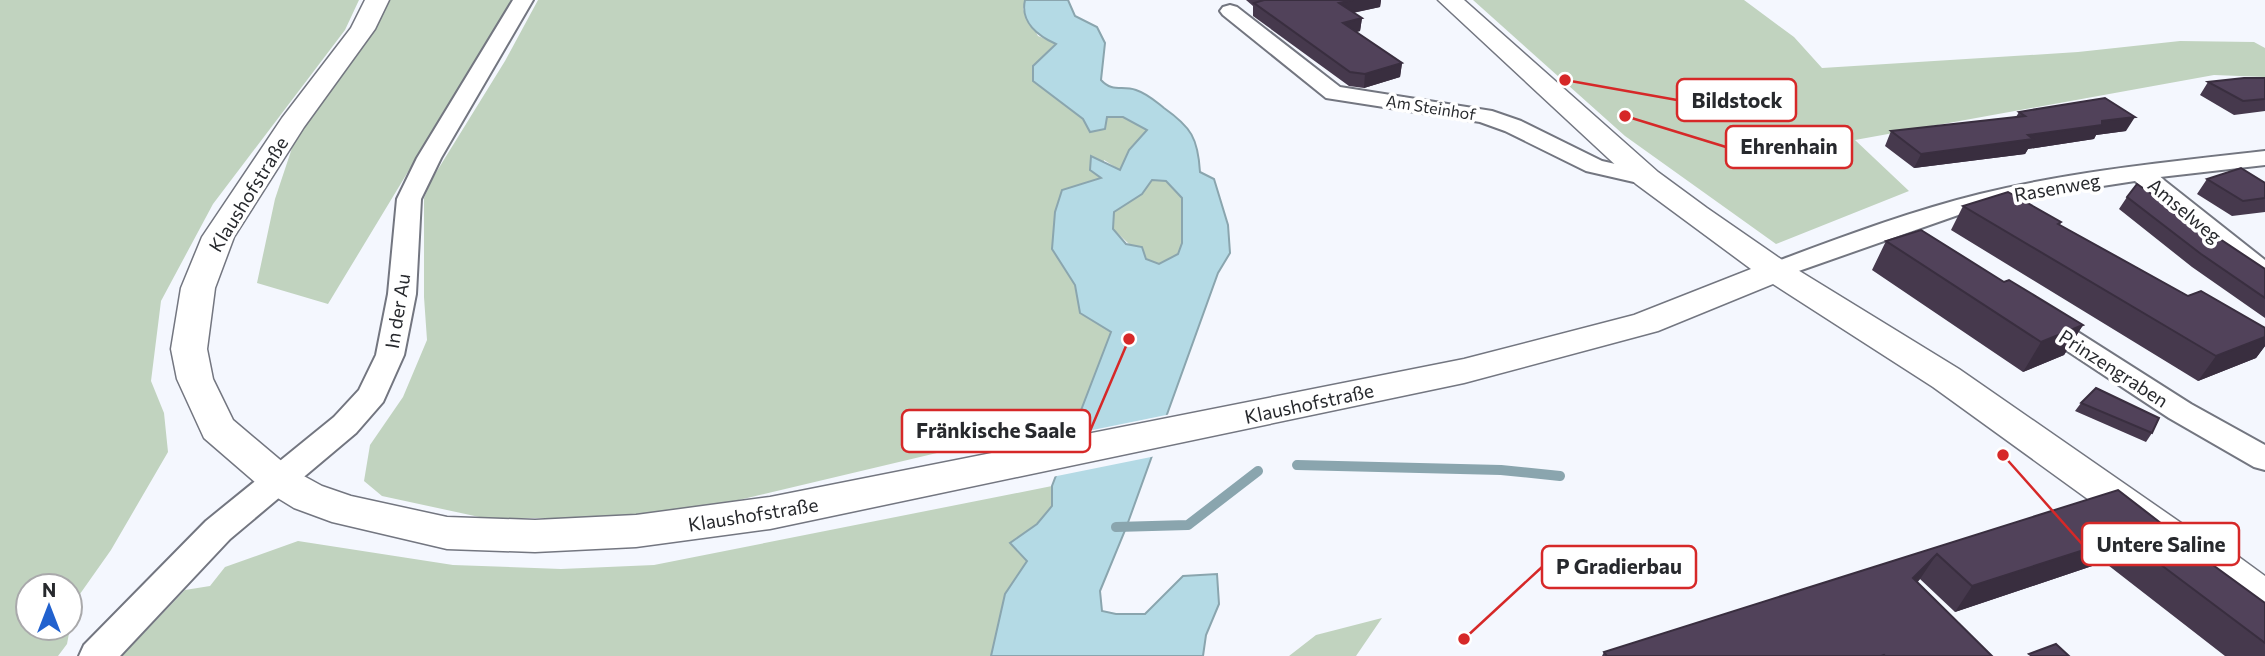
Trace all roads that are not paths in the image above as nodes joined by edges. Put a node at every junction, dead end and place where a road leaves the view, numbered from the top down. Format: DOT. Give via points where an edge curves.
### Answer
graph roads {
  1 [pos="377,0"];
  2 [pos="523,0"];
  3 [pos="1450,0"];
  4 [pos="1230,11"];
  5 [pos="2265,158"];
  6 [pos="2140,173"];
  7 [pos="1647,178"];
  8 [pos="1896,226"];
  9 [pos="1927,247"];
  10 [pos="1776,271"];
  11 [pos="2265,272"];
  12 [pos="2024,309"];
  13 [pos="2265,459"];
  14 [pos="277,479"];
  15 [pos="2265,600"];
  16 [pos="97,656"];
  1 -- 14 [label="main road, Klaushofstraße" via="363,29 239,202 206,264 193,312 189,349 195,379 218,429"];
  2 -- 14 [label="street, In der Au" via="409,199 402,294 390,355 372,395 345,425"];
  3 -- 7 [label="main road"];
  4 -- 7 [label="street, Am Steinhof" via="1334,93 1484,116 1594,166"];
  5 -- 6 [label="street, Rasenweg"];
  6 -- 8 [label="street, Rasenweg" via="2013,194"];
  6 -- 11 [label="street, Amselweg"];
  7 -- 10 [label="main road"];
  8 -- 9 [label="street"];
  8 -- 10 [label="street, Rasenweg"];
  10 -- 14 [label="main road, Klaushofstraße" via="1646,323 1464,371 770,513 636,531 534,536 447,533 346,511"];
  10 -- 15 [label="main road" via="1946,378"];
  12 -- 13 [label="street, Prinzengraben" via="2180,411"];
  14 -- 16 [label="street, In der Au" via="218,530"];
}
